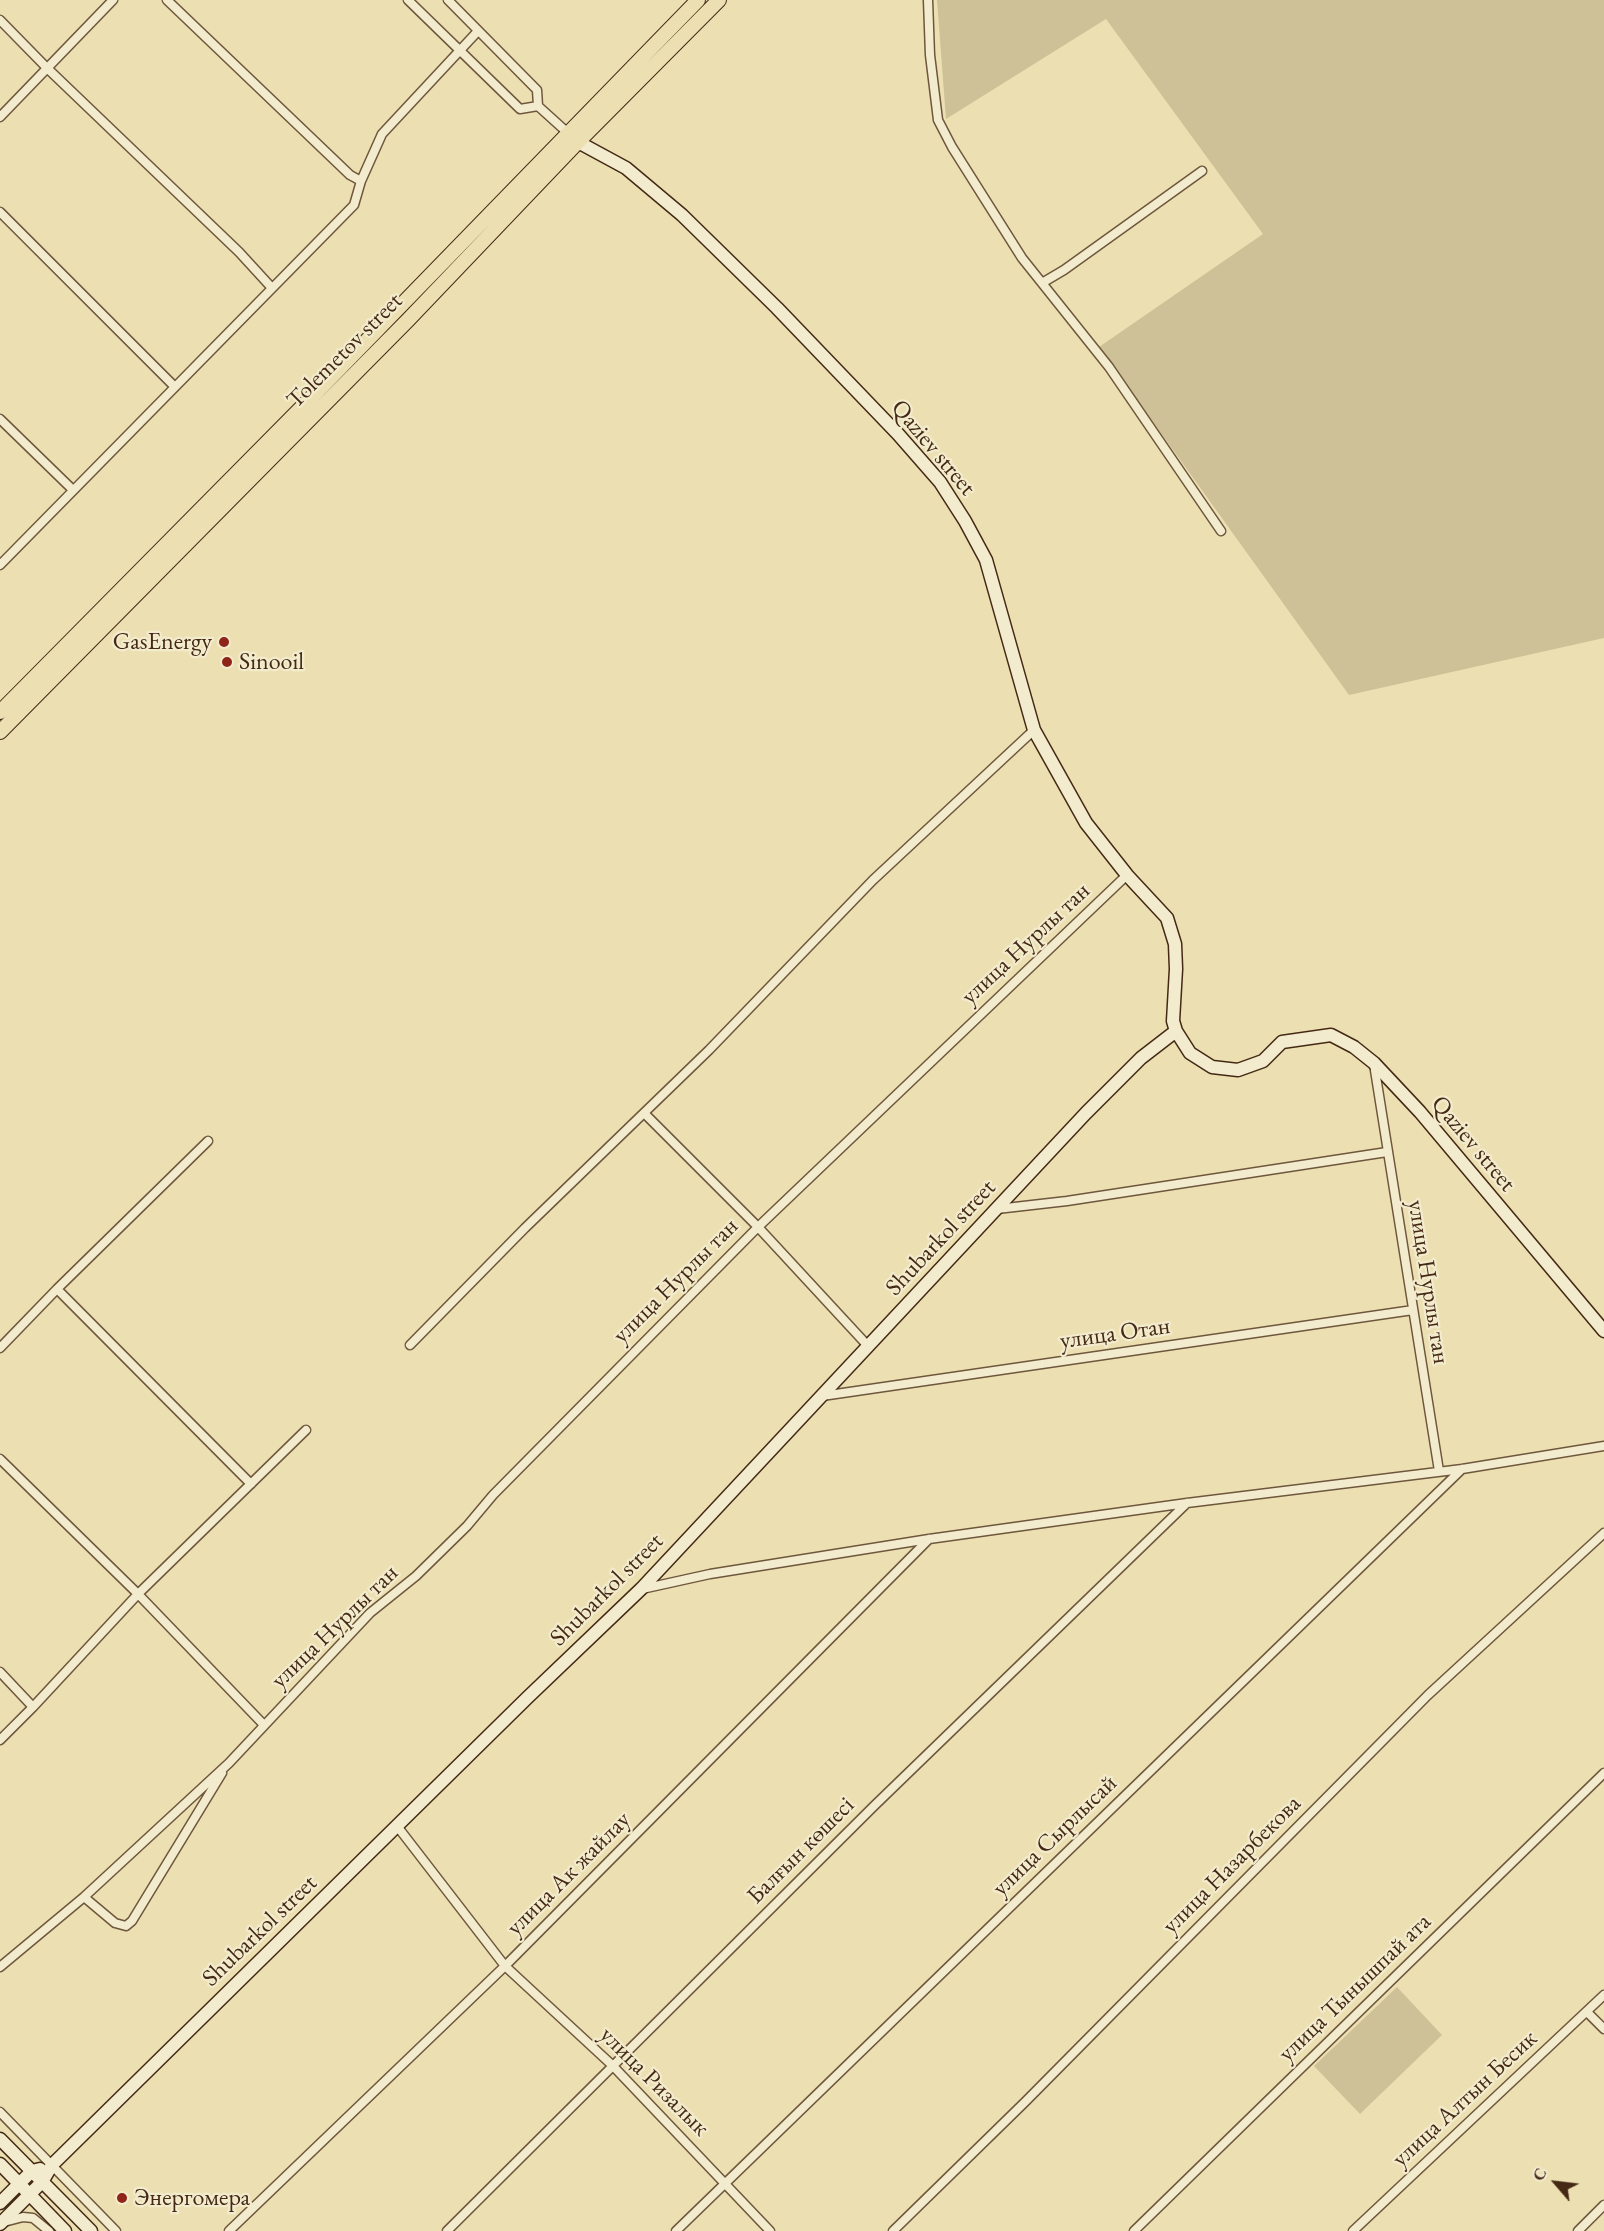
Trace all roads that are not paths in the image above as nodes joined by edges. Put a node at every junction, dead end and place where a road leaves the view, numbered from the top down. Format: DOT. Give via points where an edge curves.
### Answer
graph roads {
  1 [pos="113,0"];
  2 [pos="167,0"];
  3 [pos="408,0"];
  4 [pos="448,0"];
  5 [pos="698,0"];
  6 [pos="719,0"];
  7 [pos="928,0"];
  8 [pos="0,20"];
  9 [pos="478,31"];
  10 [pos="459,51"];
  11 [pos="47,68"];
  12 [pos="538,106"];
  13 [pos="0,117"];
  14 [pos="573,138"];
  15 [pos="1202,171"];
  16 [pos="360,181"];
  17 [pos="0,212"];
  18 [pos="1042,283"];
  19 [pos="272,288"];
  20 [pos="175,387"];
  21 [pos="0,419"];
  22 [pos="74,490"];
  23 [pos="1221,531"];
  24 [pos="0,564"];
  25 [pos="0,712"];
  26 [pos="1034,730"];
  27 [pos="0,732"];
  28 [pos="1126,875"];
  29 [pos="1176,1031"];
  30 [pos="1374,1063"];
  31 [pos="644,1113"];
  32 [pos="208,1141"];
  33 [pos="1387,1152"];
  34 [pos="997,1209"];
  35 [pos="758,1227"];
  36 [pos="57,1288"];
  37 [pos="1413,1310"];
  38 [pos="1604,1331"];
  39 [pos="410,1345"];
  40 [pos="868,1346"];
  41 [pos="0,1348"];
  42 [pos="822,1396"];
  43 [pos="306,1430"];
  44 [pos="1604,1446"];
  45 [pos="0,1459"];
  46 [pos="1462,1469"];
  47 [pos="1439,1471"];
  48 [pos="251,1484"];
  49 [pos="1187,1503"];
  50 [pos="1604,1533"];
  51 [pos="929,1539"];
  52 [pos="641,1589"];
  53 [pos="138,1594"];
  54 [pos="0,1672"];
  55 [pos="33,1707"];
  56 [pos="264,1725"];
  57 [pos="0,1740"];
  58 [pos="229,1763"];
  59 [pos="1604,1773"];
  60 [pos="397,1826"];
  61 [pos="84,1896"];
  62 [pos="505,1966"];
  63 [pos="0,1967"];
  64 [pos="1604,1995"];
  65 [pos="1587,2012"];
  66 [pos="1604,2029"];
  67 [pos="612,2066"];
  68 [pos="0,2112"];
  69 [pos="0,2139"];
  70 [pos="0,2164"];
  71 [pos="52,2165"];
  72 [pos="32,2171"];
  73 [pos="42,2182"];
  74 [pos="19,2183"];
  75 [pos="726,2183"];
  76 [pos="30,2194"];
  77 [pos="0,2203"];
  78 [pos="1604,2205"];
  79 [pos="1,2224"];
  80 [pos="49,2231"];
  81 [pos="65,2231"];
  82 [pos="91,2231"];
  83 [pos="116,2231"];
  84 [pos="230,2231"];
  85 [pos="447,2231"];
  86 [pos="676,2231"];
  87 [pos="770,2231"];
  88 [pos="893,2231"];
  89 [pos="1134,2231"];
  90 [pos="1353,2231"];
  91 [pos="1578,2231"];
  1 -- 11 [label="street"];
  2 -- 16 [label="street"];
  3 -- 10 [label="street"];
  4 -- 9 [label="street"];
  5 -- 14 [label="main road, Tolemetov street"];
  6 -- 14 [label="main road, Tolemetov street"];
  7 -- 18 [label="street" via="938,120 1022,258"];
  8 -- 11 [label="street"];
  9 -- 10 [label="street"];
  9 -- 12 [label="street" via="537,90"];
  10 -- 12 [label="street" via="520,109"];
  10 -- 16 [label="street" via="382,134"];
  11 -- 13 [label="street"];
  11 -- 19 [label="street"];
  12 -- 14 [label="street"];
  14 -- 25 [label="main road, Tolemetov street"];
  14 -- 26 [label="street, Qaziev street" via="626,168 682,215 777,308 940,482 986,560"];
  14 -- 27 [label="main road, Tolemetov street" via="408,320"];
  15 -- 18 [label="street"];
  16 -- 19 [label="street" via="354,205"];
  17 -- 20 [label="street"];
  18 -- 23 [label="street" via="1109,367"];
  19 -- 20 [label="street"];
  20 -- 22 [label="street"];
  21 -- 22 [label="street"];
  22 -- 24 [label="street"];
  26 -- 28 [label="street, Qaziev street" via="1086,822"];
  26 -- 31 [label="street" via="873,880"];
  28 -- 29 [label="street, Qaziev street" via="1167,918 1175,944"];
  28 -- 35 [label="street, улица Нурлы тан"];
  29 -- 30 [label="street, Qaziev street" via="1190,1053 1212,1067 1238,1070 1263,1061 1282,1042 1331,1035"];
  29 -- 34 [label="street, Shubarkol street" via="1120,1077"];
  30 -- 33 [label="street, улица Нурлы тан"];
  30 -- 38 [label="street, Qaziev street"];
  31 -- 35 [label="street"];
  31 -- 39 [label="street"];
  32 -- 36 [label="street"];
  33 -- 34 [label="street"];
  33 -- 37 [label="street, улица Нурлы тан"];
  34 -- 40 [label="street, Shubarkol street"];
  35 -- 40 [label="street"];
  35 -- 56 [label="street, улица Нурлы тан" via="467,1526 416,1576 370,1613"];
  36 -- 41 [label="street"];
  36 -- 48 [label="street"];
  37 -- 42 [label="street, улица Отан"];
  37 -- 47 [label="street, улица Нурлы тан"];
  40 -- 42 [label="street, Shubarkol street"];
  42 -- 52 [label="street, Shubarkol street"];
  43 -- 48 [label="street"];
  44 -- 46 [label="street"];
  45 -- 53 [label="street"];
  46 -- 47 [label="street"];
  46 -- 75 [label="street, улица Сырлысай"];
  47 -- 49 [label="street"];
  48 -- 53 [label="street"];
  49 -- 51 [label="street"];
  49 -- 67 [label="street, Балғын көшесі"];
  50 -- 88 [label="street, улица Назарбекова" via="1428,1695"];
  51 -- 52 [label="street"];
  51 -- 62 [label="street, улица Ак жайлау"];
  52 -- 60 [label="street, Shubarkol street"];
  53 -- 55 [label="street"];
  53 -- 56 [label="street"];
  54 -- 55 [label="street"];
  55 -- 57 [label="street"];
  56 -- 58 [label="street, улица Нурлы тан"];
  58 -- 61 [label="street"];
  58 -- 61 [label="street" via="132,1921 126,1926 114,1923"];
  59 -- 89 [label="street, улица Тынышпай ата"];
  60 -- 62 [label="street, улица Ризалык"];
  60 -- 71 [label="street, Shubarkol street"];
  61 -- 63 [label="street"];
  62 -- 67 [label="street, улица Ризалык"];
  62 -- 84 [label="street, улица Ак жайлау"];
  64 -- 65 [label="street, улица Алтын Бесик"];
  65 -- 66 [label="street"];
  65 -- 90 [label="street, улица Алтын Бесик"];
  67 -- 75 [label="street, улица Ризалык"];
  67 -- 85 [label="street, Балғын көшесі"];
  68 -- 71 [label="street"];
  69 -- 72 [label="street"];
  70 -- 74 [label="street"];
  71 -- 72 [label="street, Shubarkol street"];
  71 -- 73 [label="street, Shubarkol street"];
  71 -- 83 [label="street"];
  72 -- 73 [label="street"];
  72 -- 74 [label="street, Shubarkol street"];
  73 -- 76 [label="street, Shubarkol street"];
  73 -- 82 [label="street"];
  74 -- 76 [label="street"];
  74 -- 77 [label="street, Shubarkol street"];
  75 -- 86 [label="street, улица Сырлысай"];
  75 -- 87 [label="street, улица Ризалык"];
  76 -- 79 [label="street, Shubarkol street"];
  76 -- 81 [label="street"];
  78 -- 91 [label="street"];
  79 -- 80 [label="street" via="33,2218"];
}
